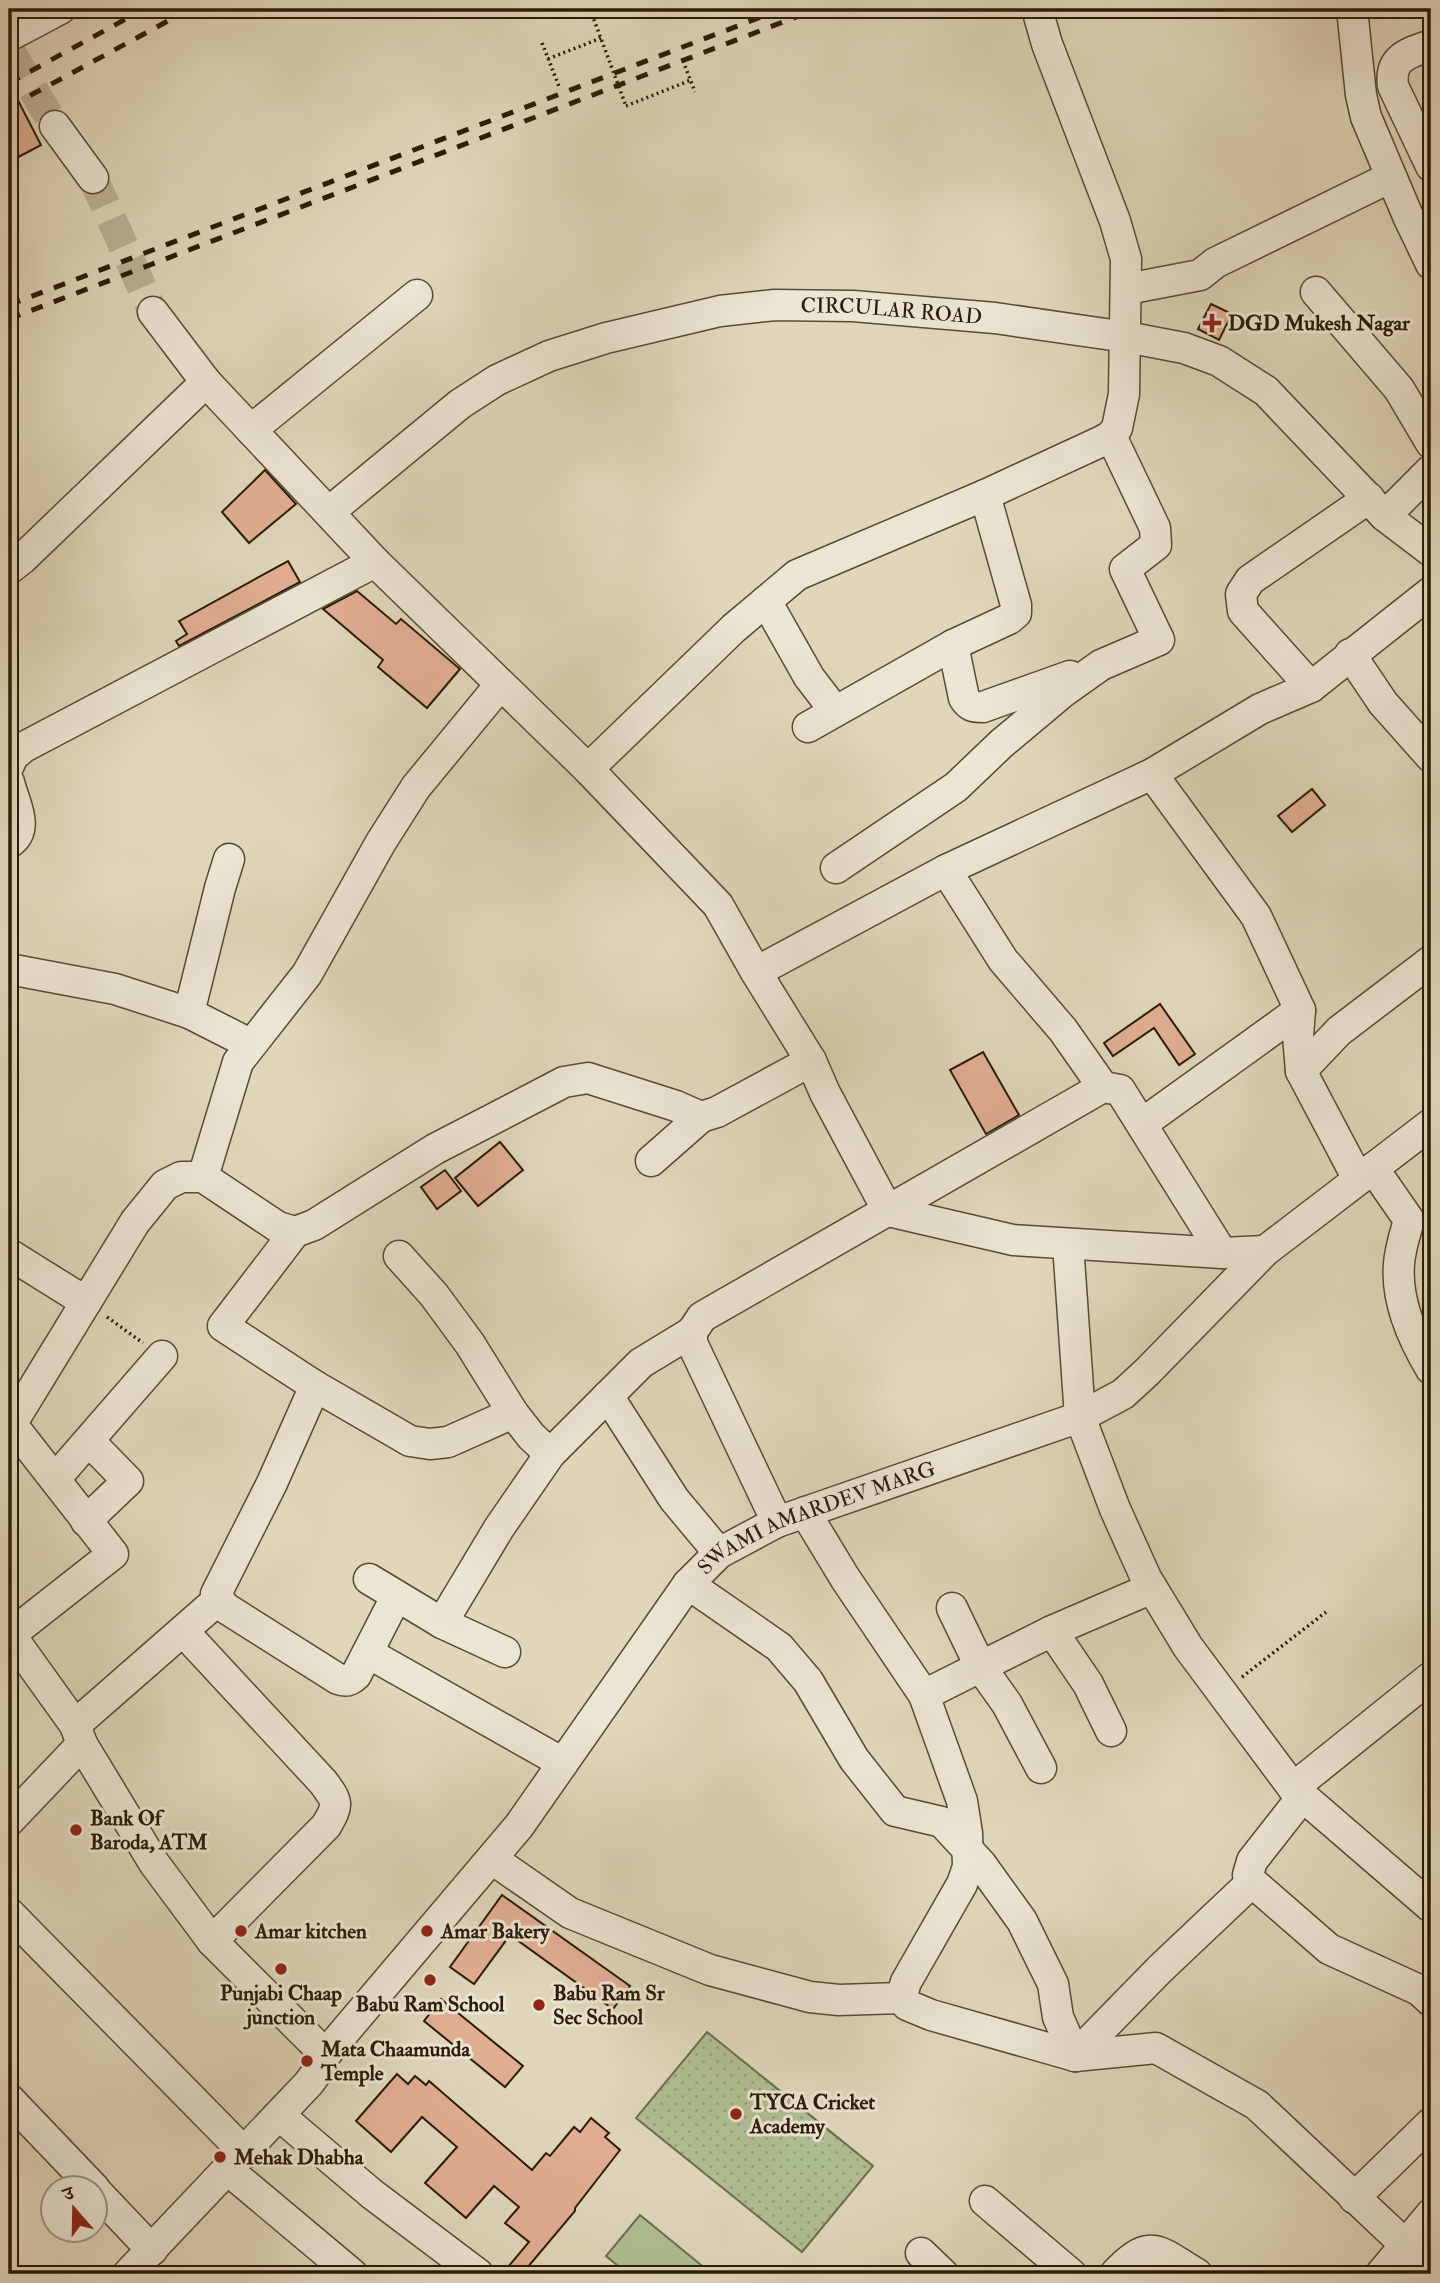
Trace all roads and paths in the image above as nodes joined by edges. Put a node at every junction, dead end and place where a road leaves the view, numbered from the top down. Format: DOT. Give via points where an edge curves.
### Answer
graph roads {
  1 [pos="61,9"];
  2 [pos="590,9"];
  3 [pos="1037,9"];
  4 [pos="1352,9"];
  5 [pos="601,38"];
  6 [pos="542,43"];
  7 [pos="1431,45"];
  8 [pos="9,46"];
  9 [pos="548,59"];
  10 [pos="685,66"];
  11 [pos="691,80"];
  12 [pos="560,89"];
  13 [pos="695,92"];
  14 [pos="55,126"];
  15 [pos="1430,160"];
  16 [pos="1391,177"];
  17 [pos="93,178"];
  18 [pos="1431,264"];
  19 [pos="1127,289"];
  20 [pos="1316,292"];
  21 [pos="416,295"];
  22 [pos="153,312"];
  23 [pos="1126,337"];
  24 [pos="206,382"];
  25 [pos="251,430"];
  26 [pos="1111,436"];
  27 [pos="1431,443"];
  28 [pos="1431,470"];
  29 [pos="985,495"];
  30 [pos="1377,507"];
  31 [pos="329,512"];
  32 [pos="1431,551"];
  33 [pos="375,562"];
  34 [pos="9,569"];
  35 [pos="1431,592"];
  36 [pos="766,601"];
  37 [pos="953,645"];
  38 [pos="1350,654"];
  39 [pos="1070,676"];
  40 [pos="500,685"];
  41 [pos="1311,687"];
  42 [pos="835,711"];
  43 [pos="808,727"];
  44 [pos="1431,757"];
  45 [pos="9,765"];
  46 [pos="587,769"];
  47 [pos="1152,774"];
  48 [pos="9,782"];
  49 [pos="9,843"];
  50 [pos="229,859"];
  51 [pos="836,867"];
  52 [pos="946,870"];
  53 [pos="1431,961"];
  54 [pos="9,969"];
  55 [pos="756,972"];
  56 [pos="1300,1010"];
  57 [pos="189,1013"];
  58 [pos="250,1044"];
  59 [pos="811,1061"];
  60 [pos="1301,1072"];
  61 [pos="1103,1087"];
  62 [pos="701,1117"];
  63 [pos="1143,1123"];
  64 [pos="1431,1124"];
  65 [pos="651,1161"];
  66 [pos="1366,1174"];
  67 [pos="203,1177"];
  68 [pos="888,1211"];
  69 [pos="295,1232"];
  70 [pos="1068,1244"];
  71 [pos="1265,1251"];
  72 [pos="1222,1253"];
  73 [pos="9,1254"];
  74 [pos="399,1256"];
  75 [pos="86,1302"];
  76 [pos="692,1332"];
  77 [pos="162,1356"];
  78 [pos="1429,1358"];
  79 [pos="315,1386"];
  80 [pos="608,1395"];
  81 [pos="513,1413"];
  82 [pos="1080,1417"];
  83 [pos="10,1425"];
  84 [pos="89,1441"];
  85 [pos="550,1454"];
  86 [pos="55,1479"];
  87 [pos="805,1512"];
  88 [pos="86,1521"];
  89 [pos="777,1522"];
  90 [pos="719,1553"];
  91 [pos="369,1579"];
  92 [pos="688,1584"];
  93 [pos="1152,1588"];
  94 [pos="396,1597"];
  95 [pos="219,1599"];
  96 [pos="953,1608"];
  97 [pos="1326,1612"];
  98 [pos="442,1622"];
  99 [pos="1052,1630"];
  100 [pos="183,1631"];
  101 [pos="9,1634"];
  102 [pos="505,1652"];
  103 [pos="368,1653"];
  104 [pos="980,1666"];
  105 [pos="1431,1677"];
  106 [pos="1222,1693"];
  107 [pos="924,1695"];
  108 [pos="1111,1731"];
  109 [pos="79,1734"];
  110 [pos="563,1763"];
  111 [pos="1041,1768"];
  112 [pos="1298,1792"];
  113 [pos="9,1821"];
  114 [pos="967,1849"];
  115 [pos="492,1859"];
  116 [pos="1252,1881"];
  117 [pos="1431,1907"];
  118 [pos="9,1913"];
  119 [pos="212,1941"];
  120 [pos="901,1998"];
  121 [pos="1431,2001"];
  122 [pos="323,2054"];
  123 [pos="1075,2056"];
  124 [pos="9,2099"];
  125 [pos="280,2116"];
  126 [pos="1431,2123"];
  127 [pos="237,2161"];
  128 [pos="80,2174"];
  129 [pos="1354,2198"];
  130 [pos="985,2201"];
  131 [pos="108,2212"];
  132 [pos="1431,2214"];
  133 [pos="1404,2245"];
  134 [pos="920,2253"];
  135 [pos="141,2266"];
  136 [pos="1431,2269"];
  137 [pos="1121,2272"];
  138 [pos="352,2274"];
  139 [pos="478,2274"];
  140 [pos="943,2274"];
  141 [pos="1071,2274"];
  142 [pos="1197,2274"];
  143 [pos="1381,2274"];
  1 -- 8 [label="street"];
  2 -- 5 [label="path, bridge"];
  3 -- 19 [label="street" via="1123,245"];
  4 -- 16 [label="street" via="1366,117"];
  5 -- 9 [label="path"];
  5 -- 11 [label="path, bridge" via="626,106"];
  6 -- 9 [label="path"];
  7 -- 15 [label="street" via="1403,55 1391,74"];
  9 -- 12 [label="path"];
  10 -- 11 [label="path"];
  11 -- 13 [label="path"];
  14 -- 17 [label="street"];
  16 -- 18 [label="street"];
  16 -- 19 [label="street" via="1200,275"];
  19 -- 23 [label="street"];
  20 -- 27 [label="street" via="1399,390"];
  21 -- 25 [label="street"];
  22 -- 24 [label="street"];
  23 -- 26 [label="street" via="1124,394"];
  23 -- 30 [label="street, CIRCULAR ROAD" via="1184,348 1219,361 1266,391"];
  23 -- 31 [label="street, CIRCULAR ROAD" via="995,318 853,306 775,305 676,320 549,356 497,380 460,404"];
  24 -- 25 [label="street"];
  24 -- 34 [label="street"];
  25 -- 31 [label="street"];
  26 -- 29 [label="street"];
  26 -- 51 [label="street" via="1155,528 1156,545 1125,569 1159,640 1101,665 1072,685 956,787"];
  28 -- 30 [label="street"];
  29 -- 36 [label="street" via="797,575"];
  29 -- 37 [label="street" via="1016,613"];
  30 -- 32 [label="street, CIRCULAR ROAD"];
  30 -- 41 [label="street" via="1250,580 1241,594 1243,611"];
  31 -- 33 [label="street"];
  33 -- 40 [label="street"];
  33 -- 45 [label="street" via="24,747"];
  35 -- 38 [label="street"];
  36 -- 42 [label="street"];
  36 -- 46 [label="street"];
  37 -- 39 [label="street" via="964,698 974,707"];
  37 -- 42 [label="street"];
  38 -- 41 [label="street"];
  38 -- 44 [label="street" via="1382,703"];
  40 -- 46 [label="street"];
  40 -- 58 [label="street" via="416,787 307,974"];
  41 -- 47 [label="street" via="1260,709"];
  42 -- 43 [label="street"];
  46 -- 55 [label="street" via="718,905"];
  47 -- 52 [label="street"];
  47 -- 56 [label="street" via="1256,916"];
  48 -- 49 [label="street" via="20,828"];
  50 -- 57 [label="street"];
  52 -- 55 [label="street"];
  52 -- 61 [label="street" via="1003,960 1063,1030"];
  53 -- 60 [label="street" via="1339,1031"];
  54 -- 57 [label="street" via="116,989"];
  55 -- 59 [label="street"];
  56 -- 60 [label="street"];
  56 -- 63 [label="street"];
  57 -- 58 [label="street"];
  58 -- 67 [label="street" via="238,1062"];
  59 -- 62 [label="street"];
  59 -- 68 [label="street"];
  60 -- 66 [label="street"];
  61 -- 63 [label="street" via="1120,1090"];
  61 -- 68 [label="street"];
  62 -- 65 [label="street"];
  62 -- 69 [label="street" via="587,1078 564,1082 435,1149 314,1225"];
  63 -- 72 [label="street"];
  64 -- 66 [label="street, SWAMI AMARDEV MARG"];
  66 -- 71 [label="street, SWAMI AMARDEV MARG"];
  66 -- 78 [label="street" via="1409,1220 1399,1264 1399,1289 1417,1346"];
  67 -- 69 [label="street" via="278,1227"];
  67 -- 75 [label="street" via="181,1177 165,1185 135,1222"];
  68 -- 70 [label="street" via="1013,1240"];
  68 -- 76 [label="street" via="702,1317"];
  69 -- 79 [label="street" via="223,1326"];
  70 -- 72 [label="street"];
  70 -- 82 [label="street"];
  71 -- 72 [label="street"];
  71 -- 82 [label="street, SWAMI AMARDEV MARG" via="1147,1373 1122,1394"];
  73 -- 75 [label="street"];
  74 -- 81 [label="street" via="470,1343"];
  75 -- 77 [label="path"];
  75 -- 83 [label="street"];
  76 -- 80 [label="street" via="641,1363"];
  76 -- 89 [label="street" via="692,1343"];
  77 -- 84 [label="street"];
  79 -- 81 [label="street" via="410,1441 430,1444 449,1442"];
  79 -- 95 [label="street" via="272,1483 219,1584"];
  80 -- 85 [label="street"];
  80 -- 90 [label="street" via="674,1499"];
  81 -- 85 [label="street"];
  82 -- 87 [label="street, SWAMI AMARDEV MARG"];
  82 -- 93 [label="street"];
  83 -- 86 [label="street"];
  84 -- 86 [label="street"];
  84 -- 88 [label="street" via="128,1481"];
  85 -- 98 [label="street"];
  86 -- 88 [label="street"];
  87 -- 89 [label="street, SWAMI AMARDEV MARG"];
  87 -- 107 [label="street"];
  88 -- 101 [label="street" via="113,1555"];
  89 -- 90 [label="street, SWAMI AMARDEV MARG"];
  90 -- 92 [label="street, SWAMI AMARDEV MARG"];
  91 -- 94 [label="street"];
  92 -- 110 [label="street, SWAMI AMARDEV MARG"];
  92 -- 114 [label="street" via="779,1647 895,1811 942,1822"];
  93 -- 99 [label="street"];
  93 -- 106 [label="street"];
  94 -- 98 [label="street"];
  94 -- 103 [label="street"];
  95 -- 100 [label="street"];
  95 -- 103 [label="street" via="224,1607 344,1682 356,1675"];
  96 -- 104 [label="street"];
  97 -- 106 [label="path"];
  98 -- 102 [label="street"];
  99 -- 104 [label="street"];
  99 -- 108 [label="street" via="1088,1684"];
  100 -- 109 [label="street"];
  100 -- 119 [label="street" via="334,1796 335,1810 326,1826"];
  101 -- 109 [label="street"];
  103 -- 110 [label="street"];
  104 -- 107 [label="street"];
  104 -- 111 [label="street" via="1007,1704"];
  105 -- 112 [label="street"];
  106 -- 112 [label="street"];
  107 -- 114 [label="street" via="962,1801"];
  109 -- 113 [label="street"];
  109 -- 119 [label="street" via="154,1863"];
  110 -- 115 [label="street, SWAMI AMARDEV MARG"];
  112 -- 116 [label="street" via="1252,1861 1248,1875"];
  112 -- 117 [label="street"];
  114 -- 120 [label="street" via="968,1867 962,1884 905,1982"];
  114 -- 123 [label="street" via="1021,1921 1053,1984 1058,2017"];
  115 -- 120 [label="street" via="570,1913 710,1970 810,1997"];
  115 -- 122 [label="street, SWAMI AMARDEV MARG"];
  116 -- 121 [label="street" via="1329,1949 1419,1990"];
  116 -- 123 [label="street"];
  118 -- 127 [label="street"];
  119 -- 122 [label="street"];
  120 -- 123 [label="street" via="931,2015"];
  122 -- 125 [label="street, SWAMI AMARDEV MARG" via="322,2065"];
  123 -- 129 [label="street" via="1156,2048 1257,2105"];
  124 -- 128 [label="street"];
  125 -- 127 [label="street, SWAMI AMARDEV MARG"];
  125 -- 139 [label="street" via="372,2194"];
  126 -- 129 [label="street"];
  127 -- 135 [label="street, SWAMI AMARDEV MARG"];
  127 -- 138 [label="street"];
  129 -- 133 [label="street"];
  130 -- 141 [label="street"];
  131 -- 135 [label="street"];
  132 -- 133 [label="street"];
  133 -- 136 [label="street"];
  133 -- 143 [label="street"];
  134 -- 140 [label="street"];
  137 -- 142 [label="street" via="1133,2255 1149,2249"];
}
